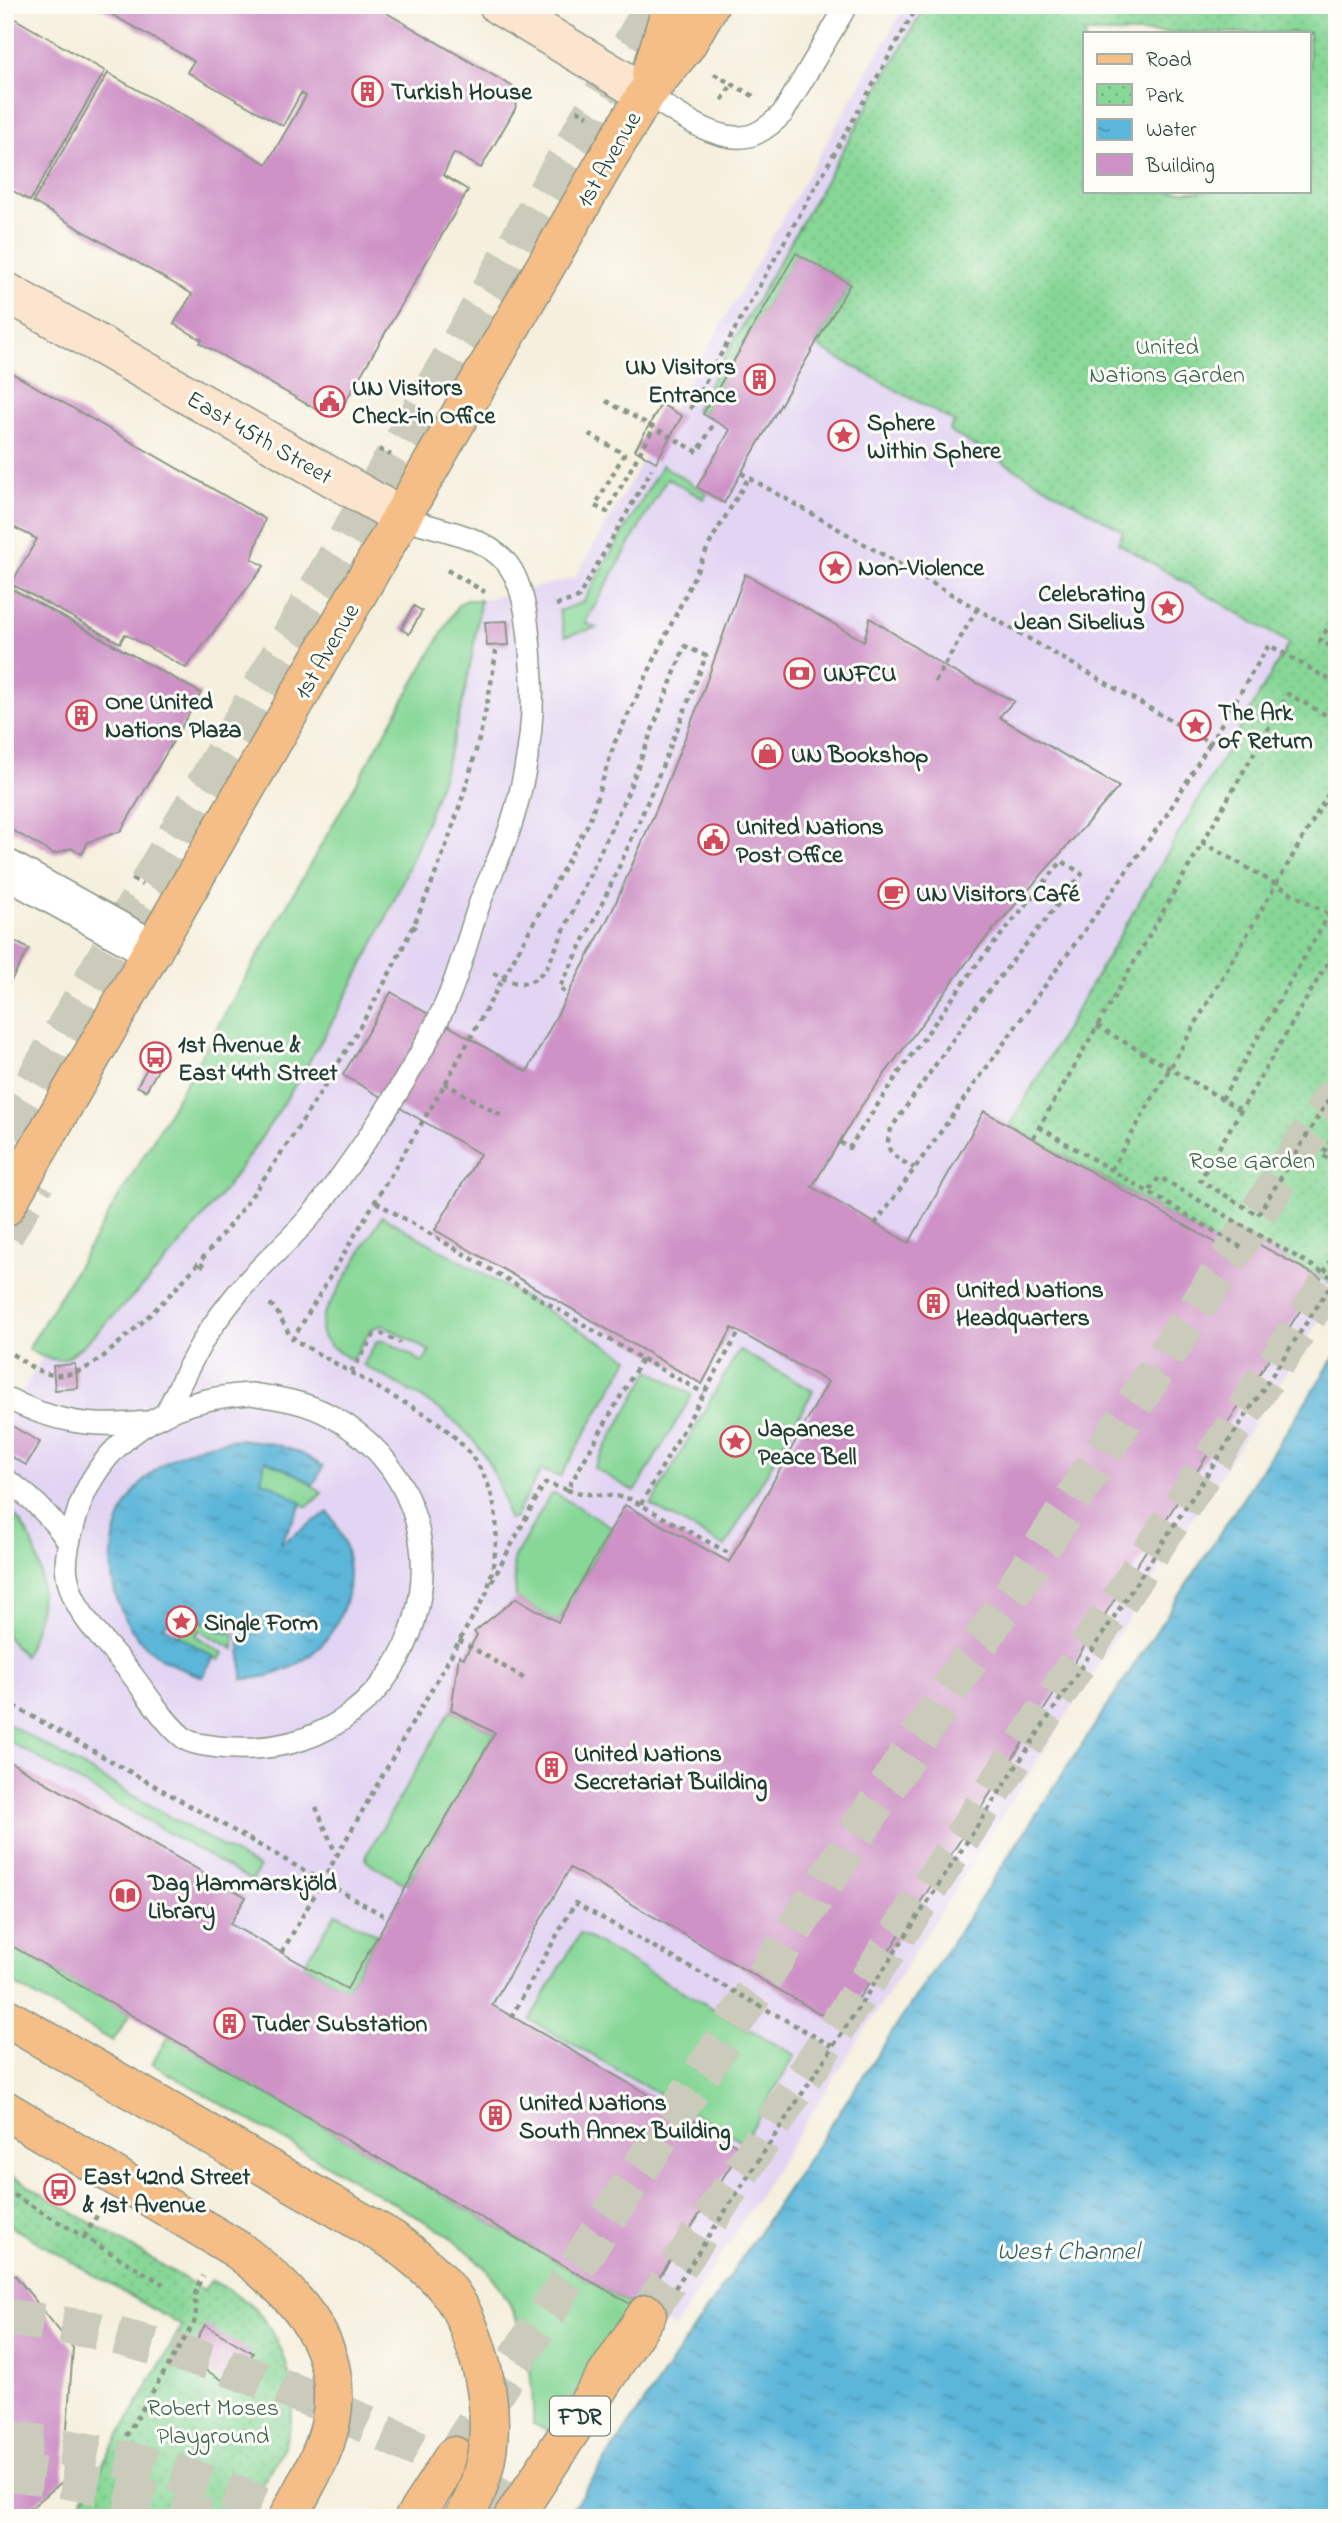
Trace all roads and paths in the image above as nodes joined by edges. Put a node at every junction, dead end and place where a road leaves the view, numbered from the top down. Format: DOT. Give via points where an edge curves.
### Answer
graph roads {
  1 [pos="498,5"];
  2 [pos="672,5"];
  3 [pos="709,5"];
  4 [pos="847,5"];
  5 [pos="918,5"];
  6 [pos="713,74"];
  7 [pos="732,84"];
  8 [pos="646,94"];
  9 [pos="722,100"];
  10 [pos="765,102"];
  11 [pos="5,291"];
  12 [pos="606,401"];
  13 [pos="690,409"];
  14 [pos="715,421"];
  15 [pos="654,427"];
  16 [pos="589,435"];
  17 [pos="379,449"];
  18 [pos="395,456"];
  19 [pos="652,469"];
  20 [pos="741,473"];
  21 [pos="749,477"];
  22 [pos="402,517"];
  23 [pos="447,570"];
  24 [pos="490,598"];
  25 [pos="977,608"];
  26 [pos="1337,612"];
  27 [pos="525,614"];
  28 [pos="496,646"];
  29 [pos="1337,650"];
  30 [pos="935,682"];
  31 [pos="1337,684"];
  32 [pos="1337,721"];
  33 [pos="1210,743"];
  34 [pos="1337,779"];
  35 [pos="1202,842"];
  36 [pos="5,868"];
  37 [pos="132,879"];
  38 [pos="1276,884"];
  39 [pos="146,887"];
  40 [pos="1337,901"];
  41 [pos="1329,915"];
  42 [pos="1337,919"];
  43 [pos="412,926"];
  44 [pos="422,931"];
  45 [pos="153,950"];
  46 [pos="1337,961"];
  47 [pos="493,973"];
  48 [pos="504,979"];
  49 [pos="568,994"];
  50 [pos="1097,1026"];
  51 [pos="1170,1068"];
  52 [pos="438,1080"];
  53 [pos="444,1084"];
  54 [pos="1337,1086"];
  55 [pos="1222,1099"];
  56 [pos="1241,1110"];
  57 [pos="502,1116"];
  58 [pos="1039,1127"];
  59 [pos="1337,1131"];
  60 [pos="1033,1138"];
  61 [pos="839,1142"];
  62 [pos="1337,1163"];
  63 [pos="914,1168"];
  64 [pos="1111,1170"];
  65 [pos="1149,1192"];
  66 [pos="376,1202"];
  67 [pos="5,1208"];
  68 [pos="876,1224"];
  69 [pos="1244,1249"];
  70 [pos="1337,1250"];
  71 [pos="200,1264"];
  72 [pos="206,1267"];
  73 [pos="1324,1272"];
  74 [pos="270,1304"];
  75 [pos="739,1332"];
  76 [pos="293,1339"];
  77 [pos="400,1343"];
  78 [pos="12,1354"];
  79 [pos="642,1359"];
  80 [pos="351,1372"];
  81 [pos="704,1393"];
  82 [pos="10,1400"];
  83 [pos="157,1418"];
  84 [pos="5,1479"];
  85 [pos="567,1490"];
  86 [pos="641,1504"];
  87 [pos="69,1543"];
  88 [pos="732,1555"];
  89 [pos="487,1591"];
  90 [pos="459,1640"];
  91 [pos="525,1679"];
  92 [pos="5,1701"];
  93 [pos="316,1807"];
  94 [pos="337,1854"];
  95 [pos="321,1880"];
  96 [pos="388,1918"];
  97 [pos="282,1952"];
  98 [pos="5,2017"];
  99 [pos="511,2017"];
  100 [pos="834,2047"];
  101 [pos="5,2110"];
  102 [pos="5,2190"];
  103 [pos="97,2215"];
  104 [pos="84,2237"];
  105 [pos="207,2269"];
  106 [pos="163,2284"];
  107 [pos="658,2306"];
  108 [pos="126,2436"];
  109 [pos="454,2456"];
  110 [pos="288,2518"];
  111 [pos="414,2518"];
  112 [pos="464,2518"];
  113 [pos="513,2518"];
  1 -- 8 [label="main road"];
  2 -- 8 [label="main road, 1st Avenue"];
  3 -- 8 [label="main road, 1st Avenue" via="686,45"];
  4 -- 8 [label="lane" via="783,113 756,135 742,138 704,129"];
  5 -- 13 [label="path"];
  6 -- 7 [label="path"];
  7 -- 9 [label="path"];
  7 -- 10 [label="path"];
  8 -- 22 [label="main road, 1st Avenue"];
  11 -- 22 [label="main road, East 45th Street"];
  12 -- 15 [label="path"];
  14 -- 15 [label="path" via="698,452"];
  15 -- 16 [label="path" via="607,512 594,506 624,454"];
  17 -- 18 [label="path"];
  19 -- 27 [label="path" via="578,598"];
  20 -- 21 [label="path"];
  21 -- 25 [label="path"];
  21 -- 48 [label="path" via="712,539 615,742 589,822"];
  22 -- 27 [label="lane, East 45th Street" via="467,536 505,561 521,591"];
  22 -- 45 [label="main road, 1st Avenue"];
  23 -- 24 [label="path"];
  25 -- 30 [label="path"];
  25 -- 33 [label="path"];
  26 -- 29 [label="path" via="1321,641"];
  27 -- 83 [label="lane" via="533,709 522,782 444,1006 366,1139 317,1208 242,1288 203,1340"];
  28 -- 43 [label="path" via="472,768"];
  31 -- 33 [label="path" via="1269,645"];
  32 -- 35 [label="path" via="1288,694"];
  33 -- 63 [label="path" via="1166,816"];
  34 -- 38 [label="path"];
  35 -- 38 [label="path"];
  35 -- 50 [label="path"];
  36 -- 45 [label="street"];
  37 -- 39 [label="path"];
  38 -- 41 [label="path"];
  38 -- 51 [label="path"];
  40 -- 41 [label="path"];
  41 -- 42 [label="path"];
  41 -- 55 [label="path"];
  43 -- 44 [label="path"];
  43 -- 71 [label="path" via="379,995 289,1143"];
  45 -- 67 [label="main road, 1st Avenue"];
  46 -- 56 [label="path" via="1328,962"];
  47 -- 48 [label="path"];
  48 -- 49 [label="path" via="527,983 547,967 628,792 685,646 706,656 649,801 589,934 559,988"];
  48 -- 53 [label="path"];
  50 -- 51 [label="path"];
  50 -- 58 [label="path"];
  51 -- 55 [label="path"];
  51 -- 64 [label="path"];
  52 -- 53 [label="path"];
  53 -- 57 [label="path"];
  53 -- 66 [label="path"];
  54 -- 56 [label="path" via="1258,1215 1200,1180"];
  55 -- 56 [label="path"];
  58 -- 60 [label="path"];
  58 -- 64 [label="path"];
  59 -- 62 [label="path" via="1321,1155"];
  61 -- 63 [label="path" via="849,1148 978,963 1062,861 1082,874 975,1008 892,1127 887,1146 890,1153"];
  63 -- 68 [label="path"];
  64 -- 65 [label="path"];
  65 -- 69 [label="path"];
  65 -- 73 [label="path" via="1159,1177"];
  66 -- 76 [label="path"];
  66 -- 79 [label="path"];
  70 -- 73 [label="path"];
  71 -- 72 [label="path"];
  71 -- 78 [label="path" via="93,1364 48,1376"];
  73 -- 100 [label="path" via="1335,1279"];
  74 -- 76 [label="path"];
  75 -- 81 [label="path"];
  76 -- 80 [label="path"];
  77 -- 80 [label="path" via="383,1334 374,1335"];
  79 -- 81 [label="path"];
  79 -- 85 [label="path"];
  80 -- 89 [label="path" via="439,1423 482,1471 496,1517 495,1560"];
  81 -- 86 [label="path"];
  82 -- 83 [label="lane" via="39,1414 75,1423 111,1426"];
  83 -- 87 [label="lane" via="107,1458 77,1512"];
  83 -- 87 [label="lane" via="183,1405 222,1395 289,1399 348,1426 380,1455 411,1507 423,1559 417,1617 389,1676 345,1718 295,1742 235,1748 188,1741 84,1618 67,1574"];
  84 -- 87 [label="lane" via="52,1517"];
  85 -- 86 [label="path" via="614,1495"];
  85 -- 89 [label="path" via="552,1483 543,1486"];
  86 -- 88 [label="path"];
  89 -- 90 [label="path"];
  90 -- 91 [label="path"];
  90 -- 94 [label="path"];
  92 -- 95 [label="path"];
  93 -- 94 [label="path"];
  94 -- 95 [label="path"];
  95 -- 96 [label="path"];
  95 -- 97 [label="path"];
  98 -- 112 [label="main road, bridge" via="391,2239 438,2277 472,2334 488,2389 486,2459"];
  99 -- 100 [label="path" via="575,1903"];
  100 -- 107 [label="path"];
  101 -- 110 [label="main road" via="238,2250 288,2291 309,2319 323,2347 332,2388 330,2425"];
  102 -- 104 [label="path"];
  103 -- 104 [label="path"];
  104 -- 106 [label="path"];
  105 -- 108 [label="path" via="193,2296 194,2323"];
  107 -- 113 [label="main road, FDR"];
  109 -- 111 [label="main road"];
}
